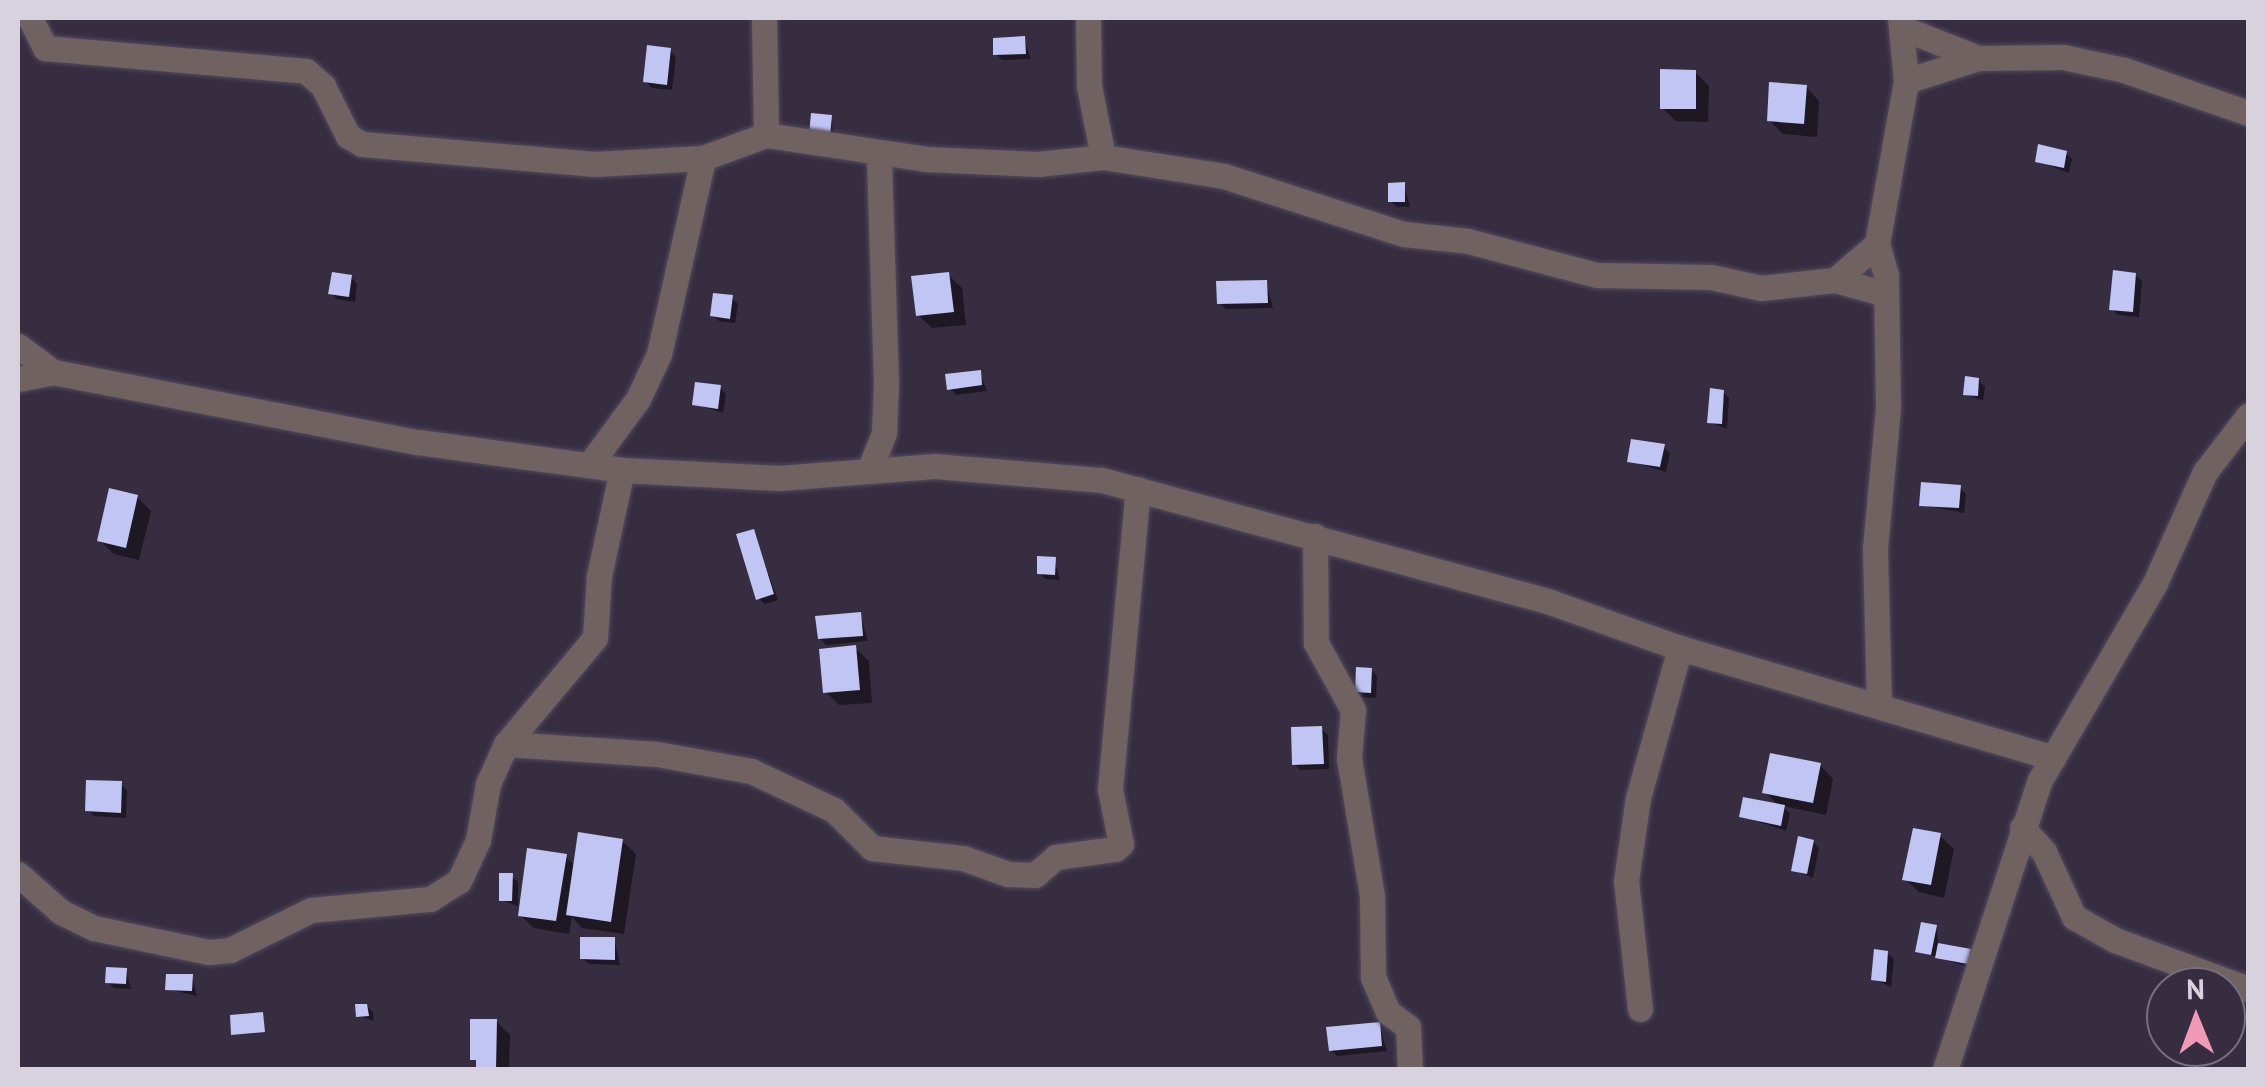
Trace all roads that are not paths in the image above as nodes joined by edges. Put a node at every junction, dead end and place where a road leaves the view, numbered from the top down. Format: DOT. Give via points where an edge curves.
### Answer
graph roads {
  1 [pos="30,18"];
  2 [pos="764,18"];
  3 [pos="1088,18"];
  4 [pos="1902,23"];
  5 [pos="1978,58"];
  6 [pos="1906,81"];
  7 [pos="2248,114"];
  8 [pos="766,136"];
  9 [pos="880,155"];
  10 [pos="1103,157"];
  11 [pos="703,158"];
  12 [pos="1876,244"];
  13 [pos="1835,280"];
  14 [pos="1886,294"];
  15 [pos="18,346"];
  16 [pos="53,372"];
  17 [pos="18,379"];
  18 [pos="2248,416"];
  19 [pos="590,464"];
  20 [pos="622,470"];
  21 [pos="868,471"];
  22 [pos="1138,489"];
  23 [pos="1315,536"];
  24 [pos="1680,648"];
  25 [pos="1879,704"];
  26 [pos="506,744"];
  27 [pos="2053,758"];
  28 [pos="2022,828"];
  29 [pos="18,874"];
  30 [pos="2248,989"];
  31 [pos="1640,1009"];
  32 [pos="1410,1070"];
  33 [pos="1946,1070"];
  1 -- 11 [label="street" via="46,48 306,72 323,86 348,136 362,144 502,161"];
  2 -- 8 [label="street"];
  3 -- 10 [label="street" via="1089,86"];
  4 -- 5 [label="street"];
  4 -- 6 [label="street"];
  5 -- 6 [label="street"];
  5 -- 7 [label="street" via="2064,58 2124,70"];
  6 -- 12 [label="street"];
  8 -- 9 [label="street"];
  8 -- 11 [label="street"];
  9 -- 10 [label="street" via="1038,164"];
  9 -- 21 [label="street" via="886,382 884,433"];
  10 -- 13 [label="street" via="1224,176 1404,234 1468,240 1598,275 1711,276 1761,288"];
  11 -- 19 [label="street" via="660,354 638,399"];
  12 -- 13 [label="street"];
  12 -- 14 [label="street"];
  13 -- 14 [label="street"];
  14 -- 25 [label="street" via="1888,406 1874,548"];
  15 -- 16 [label="street"];
  16 -- 17 [label="street"];
  16 -- 19 [label="street" via="418,442"];
  18 -- 27 [label="street" via="2205,472 2156,583"];
  19 -- 20 [label="street"];
  20 -- 21 [label="street" via="779,478"];
  20 -- 26 [label="street" via="599,576 594,638"];
  21 -- 22 [label="street" via="1007,471"];
  22 -- 23 [label="street"];
  22 -- 26 [label="street" via="1110,788 1121,844 1115,849 1056,858 1035,874 1008,874 963,858 872,848 834,810 751,771 657,754"];
  23 -- 24 [label="street" via="1550,602"];
  23 -- 32 [label="street" via="1316,643 1353,710 1349,758 1372,896 1373,978 1388,1012 1408,1028"];
  24 -- 25 [label="street"];
  24 -- 31 [label="street" via="1638,798 1626,881"];
  25 -- 27 [label="street"];
  26 -- 29 [label="street" via="459,881 430,899 311,910 230,950 209,952 94,928 61,912"];
  27 -- 28 [label="street"];
  28 -- 30 [label="street" via="2050,862 2074,917 2114,940"];
  28 -- 33 [label="street"];
}
